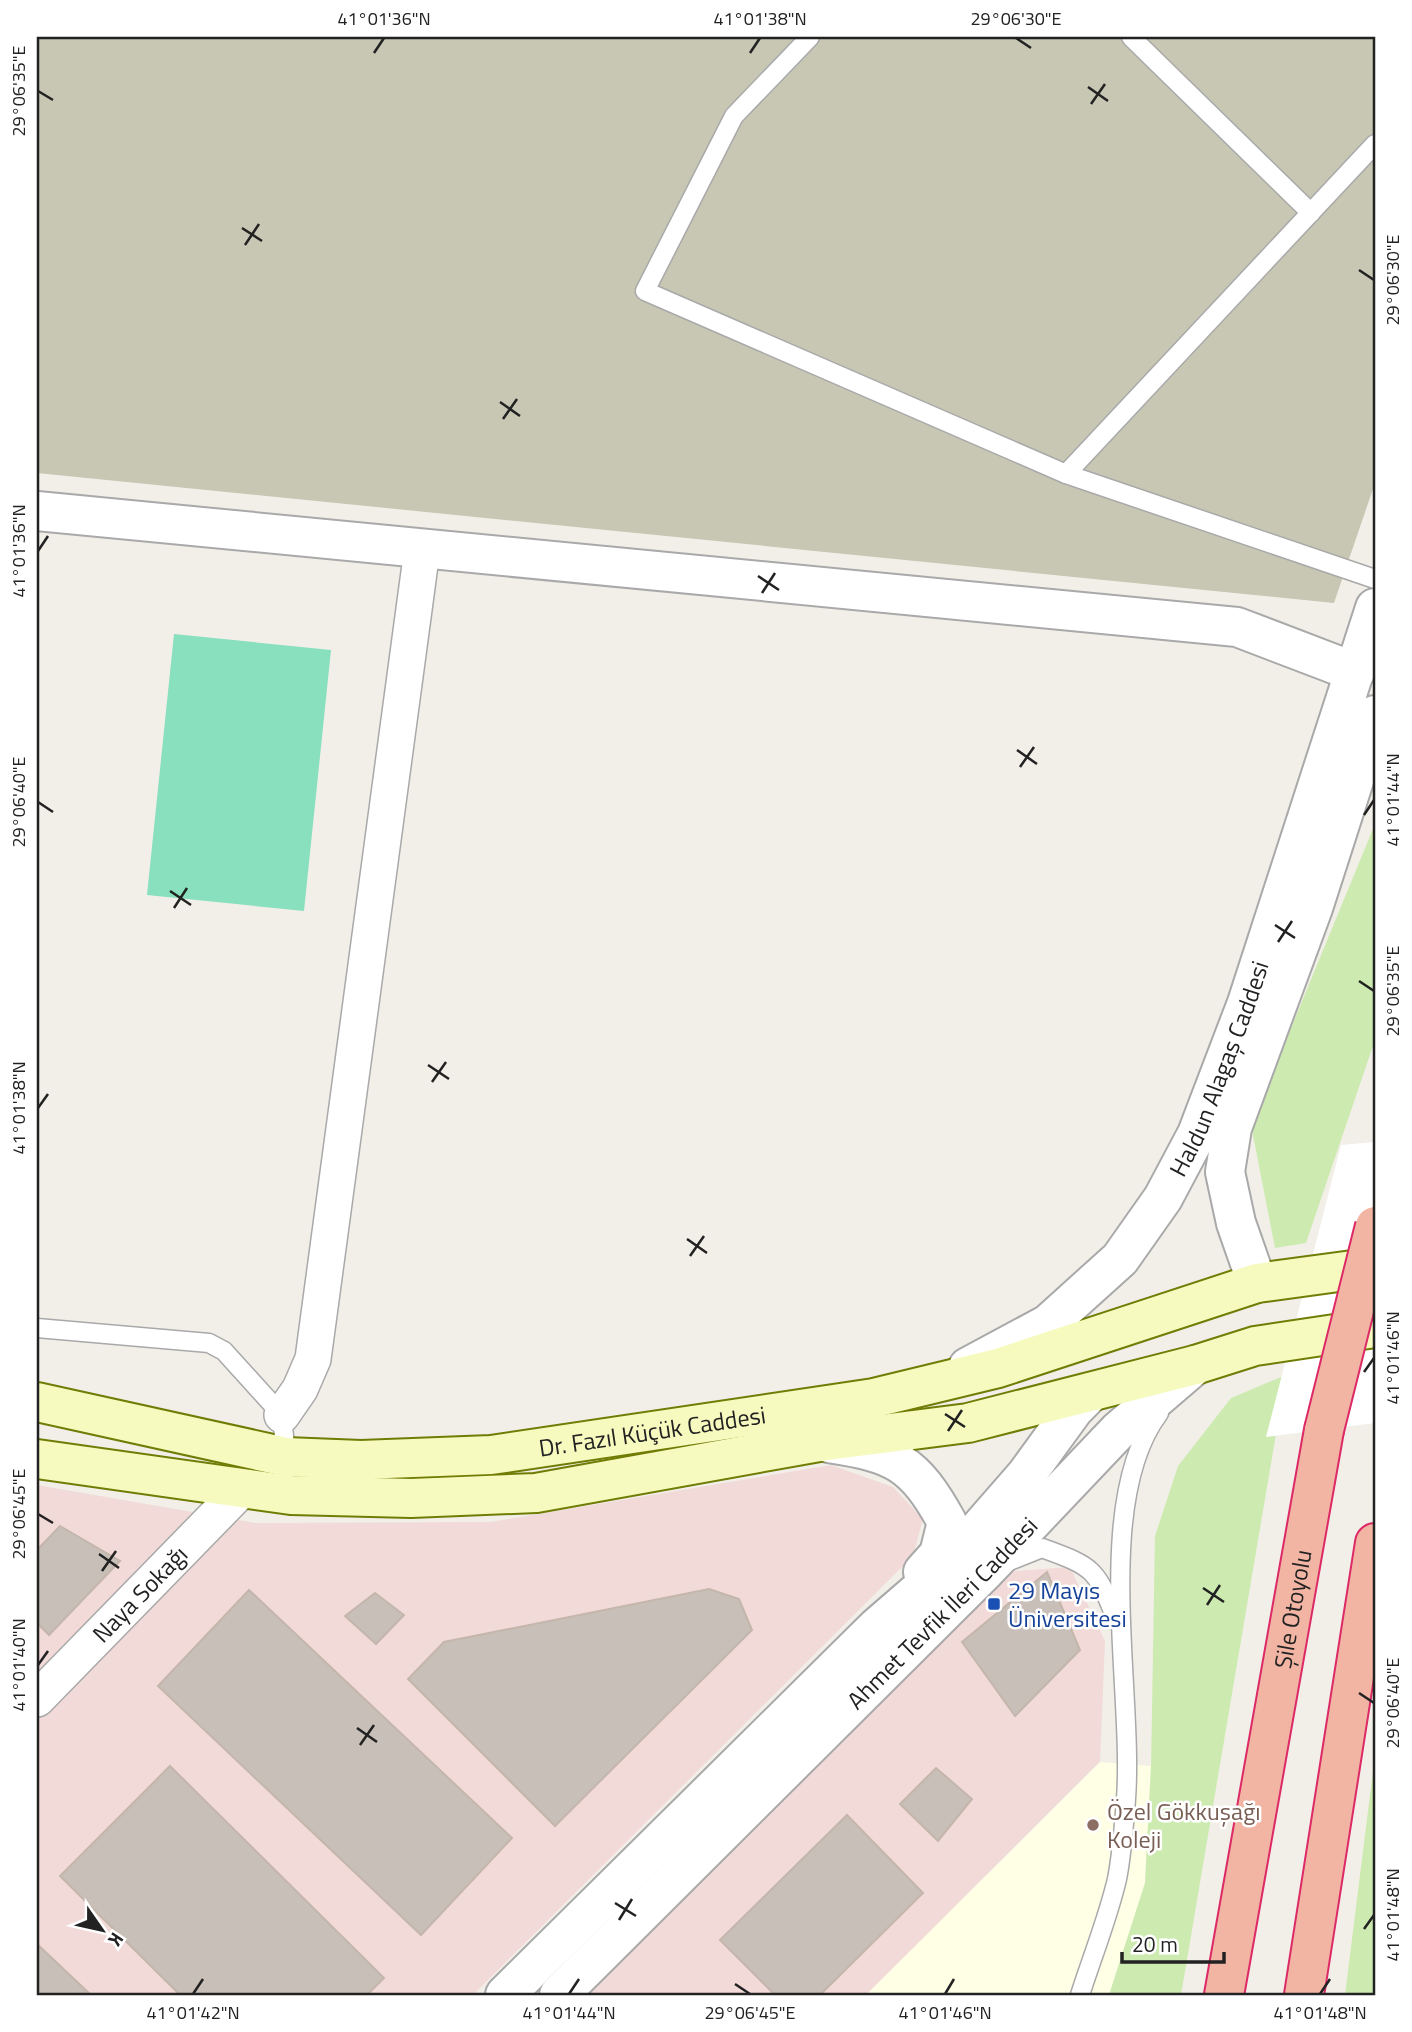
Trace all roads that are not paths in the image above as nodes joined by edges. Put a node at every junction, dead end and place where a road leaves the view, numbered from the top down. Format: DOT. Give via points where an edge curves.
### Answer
graph roads {
  1 [pos="810,37"];
  2 [pos="1131,37"];
  3 [pos="1375,144"];
  4 [pos="1311,213"];
  5 [pos="1066,474"];
  6 [pos="37,511"];
  7 [pos="422,550"];
  8 [pos="1375,579"];
  9 [pos="1375,608"];
  10 [pos="1355,672"];
  11 [pos="1375,715"];
  12 [pos="1375,1226"];
  13 [pos="1375,1267"];
  14 [pos="1257,1283"];
  15 [pos="37,1328"];
  16 [pos="1375,1328"];
  17 [pos="1195,1365"];
  18 [pos="932,1386"];
  19 [pos="1091,1392"];
  20 [pos="37,1402"];
  21 [pos="282,1415"];
  22 [pos="819,1442"];
  23 [pos="286,1457"];
  24 [pos="37,1459"];
  25 [pos="242,1489"];
  26 [pos="1375,1543"];
  27 [pos="986,1570"];
  28 [pos="877,1627"];
  29 [pos="1123,1637"];
  30 [pos="37,1699"];
  31 [pos="505,1995"];
  32 [pos="559,1995"];
  33 [pos="1080,1995"];
  34 [pos="1224,1995"];
  35 [pos="1304,1995"];
  1 -- 5 [label="lane" via="734,116 645,291"];
  2 -- 4 [label="lane"];
  3 -- 4 [label="lane"];
  4 -- 5 [label="lane"];
  5 -- 8 [label="lane"];
  6 -- 7 [label="street"];
  7 -- 10 [label="street" via="1237,627"];
  7 -- 21 [label="street" via="313,1359"];
  9 -- 10 [label="street, Haldun Alagaş Caddesi"];
  10 -- 18 [label="street, Haldun Alagaş Caddesi" via="1247,1003 1197,1134 1163,1198 1119,1259 1048,1324"];
  11 -- 14 [label="street, Haldun Alagaş Caddesi" via="1313,908 1233,1128 1224,1172"];
  12 -- 34 [label="highway, Şile Otoyolu, bridge" via="1324,1430"];
  13 -- 14 [label="main road"];
  14 -- 18 [label="main road, Dr. Fazıl Küçük Caddesi"];
  14 -- 19 [label="main road" via="1120,1362"];
  15 -- 21 [label="lane" via="209,1343 224,1351"];
  16 -- 17 [label="main road, Ahmet Tevfik İleri Caddesi" via="1255,1346"];
  17 -- 19 [label="main road, Dr. Fazıl Küçük Caddesi"];
  17 -- 27 [label="street, Ahmet Tevfik İleri Caddesi" via="1118,1431"];
  17 -- 29 [label="lane" via="1148,1427 1134,1472 1119,1562"];
  18 -- 23 [label="main road, Dr. Fazıl Küçük Caddesi" via="491,1455 362,1460"];
  19 -- 22 [label="main road, Dr. Fazıl Küçük Caddesi" via="968,1423"];
  19 -- 28 [label="street, Ahmet Tevfik İleri Caddesi" via="979,1531 944,1569"];
  20 -- 23 [label="main road, Dr. Fazıl Küçük Caddesi"];
  21 -- 23 [label="lane"];
  22 -- 25 [label="main road, Dr. Fazıl Küçük Caddesi" via="536,1493 488,1497 350,1499"];
  22 -- 28 [label="street" via="862,1448 900,1461 929,1489 947,1522 939,1554"];
  24 -- 25 [label="main road, Dr. Fazıl Küçük Caddesi"];
  25 -- 30 [label="street, Naya Sokağı"];
  26 -- 35 [label="highway"];
  27 -- 29 [label="lane" via="1042,1548 1077,1560 1100,1578"];
  27 -- 32 [label="street, Ahmet Tevfik İleri Caddesi"];
  28 -- 31 [label="street, Ahmet Tevfik İleri Caddesi"];
  29 -- 33 [label="lane" via="1126,1798 1117,1878"];
}
